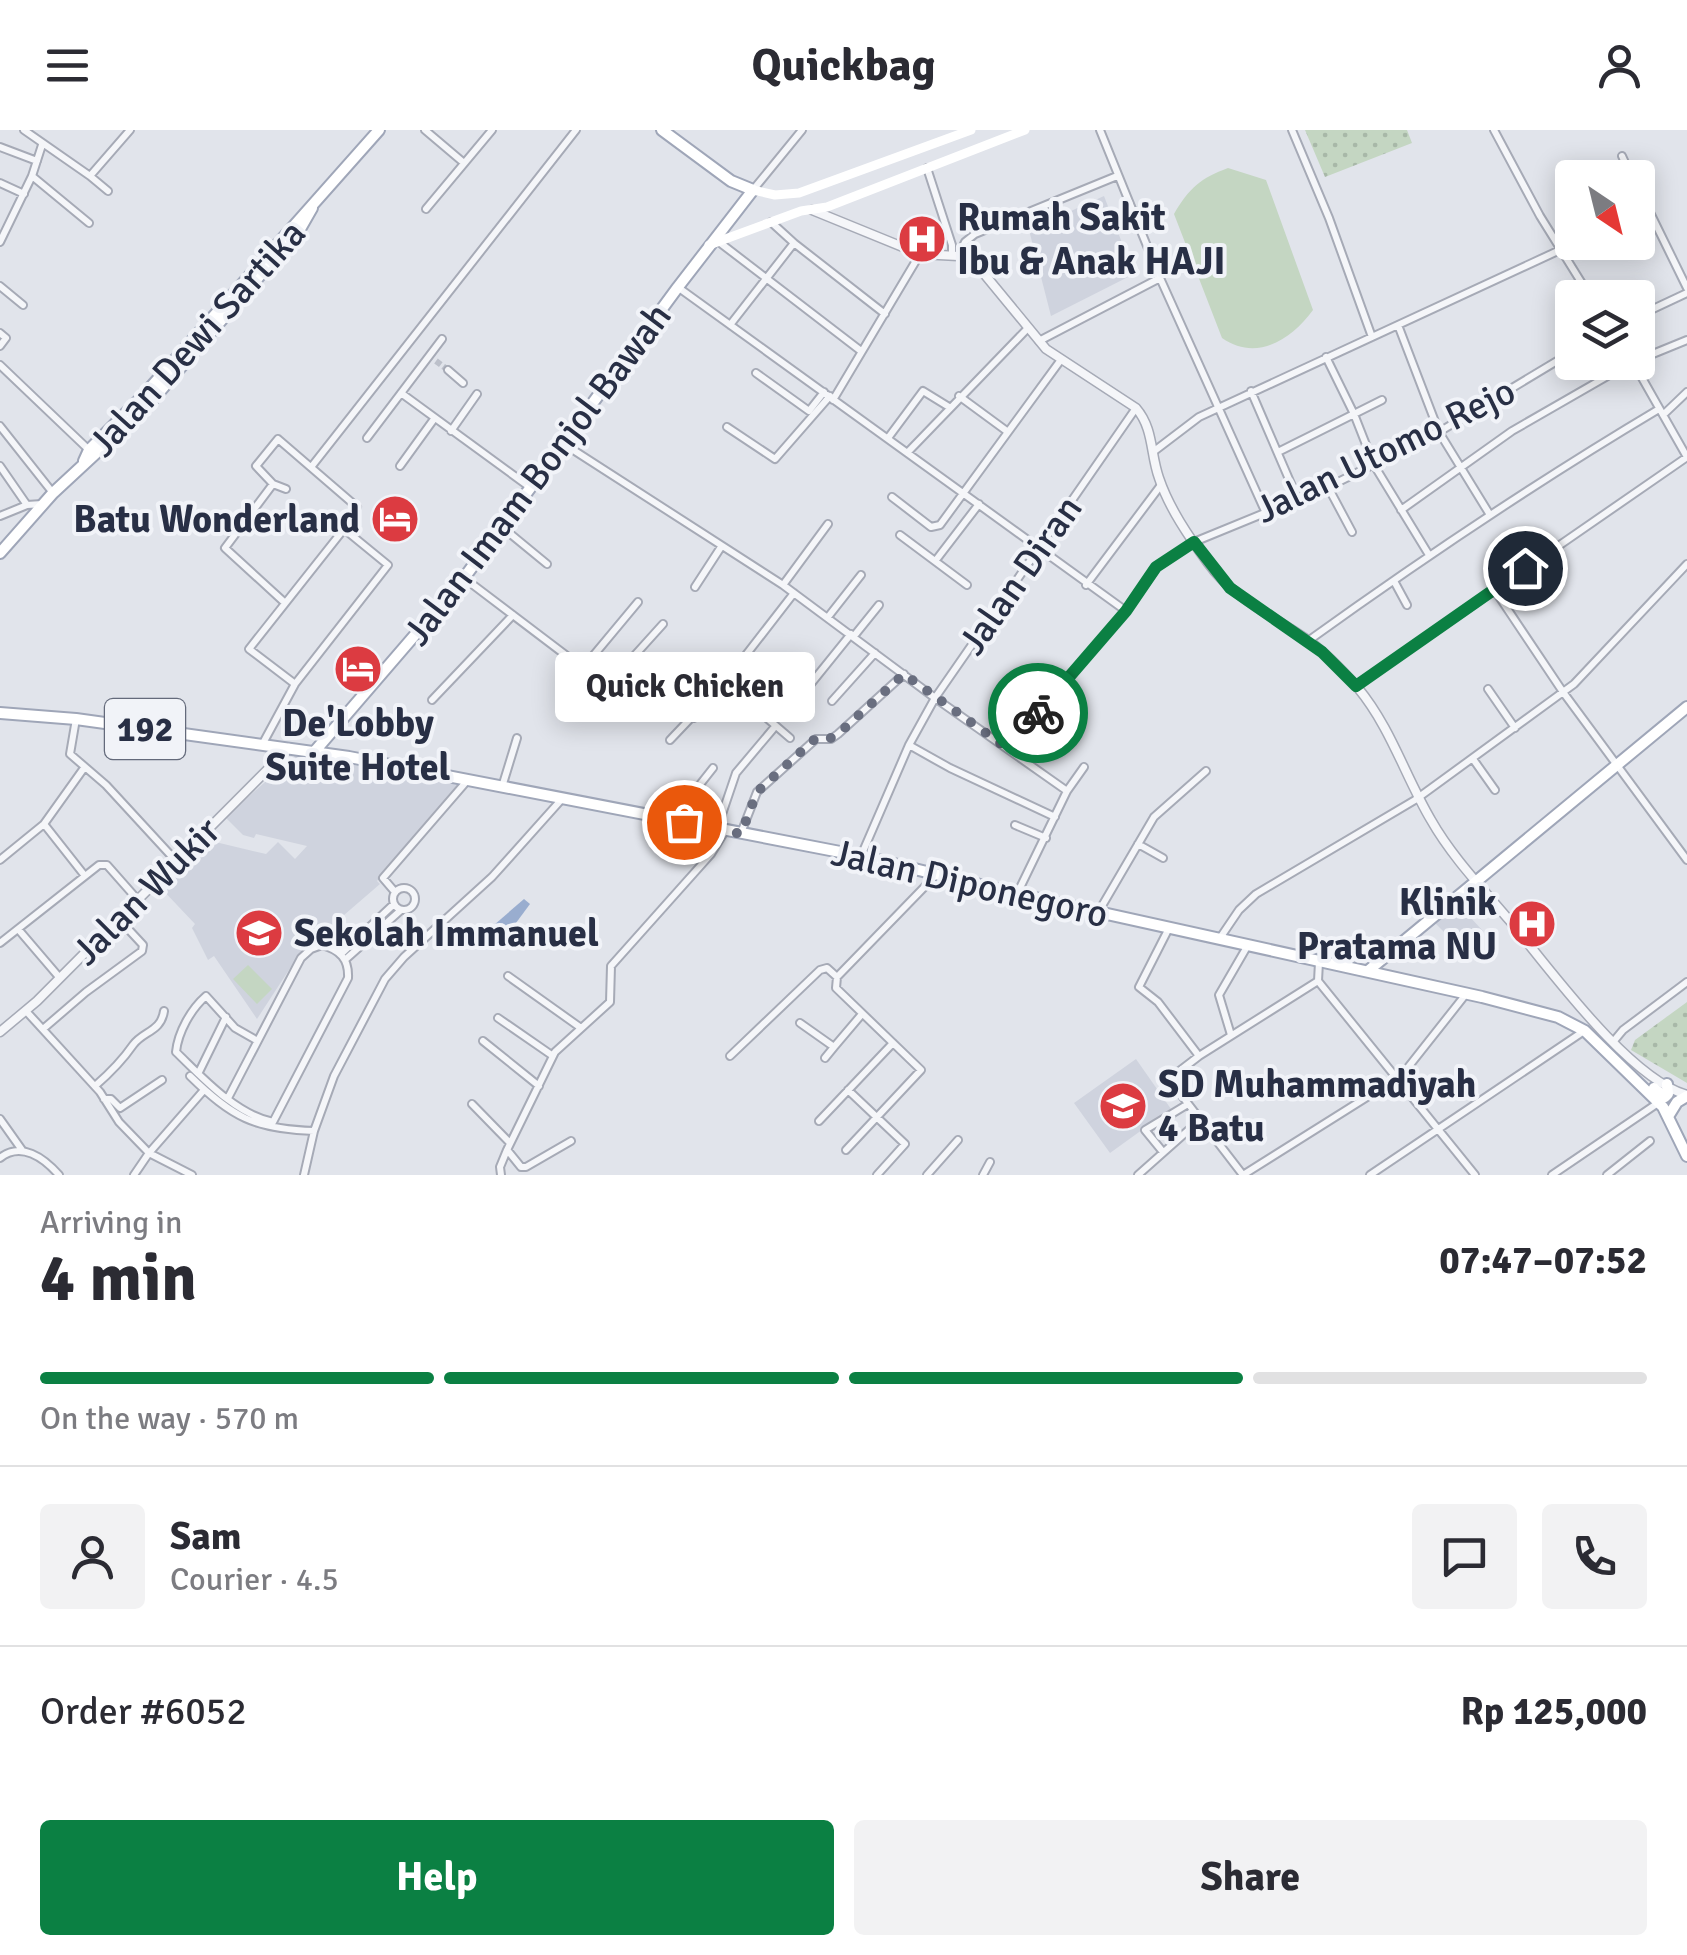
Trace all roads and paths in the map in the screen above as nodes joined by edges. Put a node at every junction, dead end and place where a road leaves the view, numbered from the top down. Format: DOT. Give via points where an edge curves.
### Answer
graph roads {
  1 [pos="24,130"];
  2 [pos="130,130"];
  3 [pos="379,130"];
  4 [pos="425,130"];
  5 [pos="492,130"];
  6 [pos="576,130"];
  7 [pos="662,130"];
  8 [pos="802,130"];
  9 [pos="1025,130"];
  10 [pos="1100,130"];
  11 [pos="1292,130"];
  12 [pos="1494,130"];
  13 [pos="968,131"];
  14 [pos="42,145"];
  15 [pos="0,147"];
  16 [pos="1622,156"];
  17 [pos="898,159"];
  18 [pos="1624,160"];
  19 [pos="37,161"];
  20 [pos="464,164"];
  21 [pos="927,168"];
  22 [pos="32,176"];
  23 [pos="90,176"];
  24 [pos="1117,176"];
  25 [pos="905,177"];
  26 [pos="0,183"];
  27 [pos="108,190"];
  28 [pos="752,190"];
  29 [pos="24,194"];
  30 [pos="426,209"];
  31 [pos="812,210"];
  32 [pos="732,216"];
  33 [pos="771,222"];
  34 [pos="89,223"];
  35 [pos="1655,224"];
  36 [pos="3,228"];
  37 [pos="742,233"];
  38 [pos="1555,241"];
  39 [pos="0,242"];
  40 [pos="714,243"];
  41 [pos="794,243"];
  42 [pos="1555,252"];
  43 [pos="920,254"];
  44 [pos="955,256"];
  45 [pos="1160,278"];
  46 [pos="765,280"];
  47 [pos="0,286"];
  48 [pos="678,287"];
  49 [pos="1687,291"];
  50 [pos="23,305"];
  51 [pos="1655,307"];
  52 [pos="884,314"];
  53 [pos="730,325"];
  54 [pos="1398,325"];
  55 [pos="1027,328"];
  56 [pos="0,333"];
  57 [pos="1372,337"];
  58 [pos="442,340"];
  59 [pos="1687,340"];
  60 [pos="1038,341"];
  61 [pos="0,346"];
  62 [pos="861,351"];
  63 [pos="1655,353"];
  64 [pos="1326,357"];
  65 [pos="1060,361"];
  66 [pos="1555,362"];
  67 [pos="0,364"];
  68 [pos="448,370"];
  69 [pos="756,372"];
  70 [pos="1601,380"];
  71 [pos="1644,380"];
  72 [pos="463,382"];
  73 [pos="1251,391"];
  74 [pos="1687,392"];
  75 [pos="401,394"];
  76 [pos="477,394"];
  77 [pos="829,396"];
  78 [pos="960,396"];
  79 [pos="146,400"];
  80 [pos="1382,400"];
  81 [pos="949,407"];
  82 [pos="1136,408"];
  83 [pos="1219,408"];
  84 [pos="1661,412"];
  85 [pos="1354,414"];
  86 [pos="434,419"];
  87 [pos="0,426"];
  88 [pos="727,427"];
  89 [pos="451,431"];
  90 [pos="1008,432"];
  91 [pos="1439,432"];
  92 [pos="367,438"];
  93 [pos="888,438"];
  94 [pos="562,444"];
  95 [pos="89,450"];
  96 [pos="908,452"];
  97 [pos="1278,452"];
  98 [pos="1152,453"];
  99 [pos="1687,458"];
  100 [pos="1374,464"];
  101 [pos="0,466"];
  102 [pos="81,466"];
  103 [pos="312,466"];
  104 [pos="400,466"];
  105 [pos="1462,467"];
  106 [pos="272,484"];
  107 [pos="1161,484"];
  108 [pos="531,488"];
  109 [pos="1328,488"];
  110 [pos="286,489"];
  111 [pos="53,493"];
  112 [pos="965,493"];
  113 [pos="892,497"];
  114 [pos="1298,500"];
  115 [pos="43,504"];
  116 [pos="979,504"];
  117 [pos="26,505"];
  118 [pos="1401,510"];
  119 [pos="1265,511"];
  120 [pos="1490,514"];
  121 [pos="0,516"];
  122 [pos="828,524"];
  123 [pos="502,527"];
  124 [pos="344,529"];
  125 [pos="1352,532"];
  126 [pos="900,535"];
  127 [pos="1194,542"];
  128 [pos="720,547"];
  129 [pos="1037,550"];
  130 [pos="0,553"];
  131 [pos="1429,555"];
  132 [pos="936,560"];
  133 [pos="547,564"];
  134 [pos="1687,564"];
  135 [pos="862,575"];
  136 [pos="464,578"];
  137 [pos="1394,581"];
  138 [pos="783,585"];
  139 [pos="967,585"];
  140 [pos="1086,586"];
  141 [pos="695,588"];
  142 [pos="1494,588"];
  143 [pos="794,593"];
  144 [pos="284,602"];
  145 [pos="638,602"];
  146 [pos="879,605"];
  147 [pos="1408,605"];
  148 [pos="1126,611"];
  149 [pos="513,614"];
  150 [pos="828,617"];
  151 [pos="663,624"];
  152 [pos="852,635"];
  153 [pos="1308,641"];
  154 [pos="875,653"];
  155 [pos="582,668"];
  156 [pos="904,674"];
  157 [pos="725,682"];
  158 [pos="295,684"];
  159 [pos="607,686"];
  160 [pos="1356,686"];
  161 [pos="1488,689"];
  162 [pos="1563,692"];
  163 [pos="935,698"];
  164 [pos="432,700"];
  165 [pos="832,702"];
  166 [pos="1686,710"];
  167 [pos="0,714"];
  168 [pos="694,718"];
  169 [pos="76,719"];
  170 [pos="772,725"];
  171 [pos="1515,728"];
  172 [pos="517,738"];
  173 [pos="790,738"];
  174 [pos="670,740"];
  175 [pos="262,745"];
  176 [pos="909,745"];
  177 [pos="289,748"];
  178 [pos="1008,749"];
  179 [pos="314,751"];
  180 [pos="1473,758"];
  181 [pos="1617,764"];
  182 [pos="1084,766"];
  183 [pos="84,768"];
  184 [pos="713,768"];
  185 [pos="1206,770"];
  186 [pos="466,782"];
  187 [pos="502,788"];
  188 [pos="1495,790"];
  189 [pos="1067,791"];
  190 [pos="1419,798"];
  191 [pos="561,800"];
  192 [pos="1055,817"];
  193 [pos="684,822"];
  194 [pos="44,824"];
  195 [pos="1015,825"];
  196 [pos="721,831"];
  197 [pos="741,834"];
  198 [pos="1046,838"];
  199 [pos="1138,844"];
  200 [pos="860,856"];
  201 [pos="1163,858"];
  202 [pos="0,860"];
  203 [pos="1687,860"];
  204 [pos="176,861"];
  205 [pos="937,873"];
  206 [pos="85,876"];
  207 [pos="1475,879"];
  208 [pos="397,891"];
  209 [pos="1017,894"];
  210 [pos="136,899"];
  211 [pos="397,907"];
  212 [pos="1098,912"];
  213 [pos="117,917"];
  214 [pos="1170,927"];
  215 [pos="18,929"];
  216 [pos="1220,938"];
  217 [pos="0,943"];
  218 [pos="1249,944"];
  219 [pos="1396,948"];
  220 [pos="343,956"];
  221 [pos="1319,960"];
  222 [pos="1369,970"];
  223 [pos="1393,975"];
  224 [pos="508,976"];
  225 [pos="58,977"];
  226 [pos="837,977"];
  227 [pos="1318,980"];
  228 [pos="1687,982"];
  229 [pos="1466,994"];
  230 [pos="26,1011"];
  231 [pos="164,1011"];
  232 [pos="862,1014"];
  233 [pos="226,1017"];
  234 [pos="498,1018"];
  235 [pos="800,1023"];
  236 [pos="581,1028"];
  237 [pos="43,1029"];
  238 [pos="1586,1031"];
  239 [pos="0,1032"];
  240 [pos="1232,1036"];
  241 [pos="256,1040"];
  242 [pos="483,1042"];
  243 [pos="893,1042"];
  244 [pos="834,1047"];
  245 [pos="1615,1048"];
  246 [pos="552,1056"];
  247 [pos="730,1056"];
  248 [pos="1199,1056"];
  249 [pos="825,1058"];
  250 [pos="199,1072"];
  251 [pos="190,1076"];
  252 [pos="1396,1079"];
  253 [pos="162,1080"];
  254 [pos="1667,1084"];
  255 [pos="94,1086"];
  256 [pos="539,1086"];
  257 [pos="1646,1087"];
  258 [pos="204,1090"];
  259 [pos="848,1090"];
  260 [pos="1687,1095"];
  261 [pos="228,1098"];
  262 [pos="104,1100"];
  263 [pos="1660,1102"];
  264 [pos="472,1104"];
  265 [pos="1188,1104"];
  266 [pos="1669,1116"];
  267 [pos="877,1118"];
  268 [pos="0,1119"];
  269 [pos="1201,1120"];
  270 [pos="819,1121"];
  271 [pos="1438,1130"];
  272 [pos="314,1131"];
  273 [pos="958,1140"];
  274 [pos="572,1141"];
  275 [pos="1650,1141"];
  276 [pos="509,1147"];
  277 [pos="22,1150"];
  278 [pos="846,1150"];
  279 [pos="149,1152"];
  280 [pos="1162,1152"];
  281 [pos="1687,1156"];
  282 [pos="0,1158"];
  283 [pos="990,1162"];
  284 [pos="59,1175"];
  285 [pos="134,1175"];
  286 [pos="192,1175"];
  287 [pos="304,1175"];
  288 [pos="502,1175"];
  289 [pos="877,1175"];
  290 [pos="927,1175"];
  291 [pos="983,1175"];
  292 [pos="1138,1175"];
  293 [pos="1243,1175"];
  294 [pos="1370,1175"];
  295 [pos="1475,1175"];
  296 [pos="1552,1175"];
  297 [pos="1607,1175"];
  1 -- 14 [label="street"];
  2 -- 23 [label="street"];
  3 -- 79 [label="main road, Jalan Dewi Sartika"];
  4 -- 20 [label="street"];
  5 -- 20 [label="street"];
  6 -- 103 [label="street"];
  7 -- 28 [label="main road"];
  8 -- 28 [label="street"];
  9 -- 21 [label="main road"];
  10 -- 24 [label="street"];
  11 -- 57 [label="street"];
  12 -- 38 [label="street"];
  13 -- 17 [label="main road"];
  14 -- 19 [label="street"];
  14 -- 23 [label="street"];
  15 -- 19 [label="street"];
  16 -- 18 [label="street"];
  17 -- 25 [label="main road" via="907,165"];
  17 -- 28 [label="main road" via="799,194"];
  19 -- 22 [label="street"];
  20 -- 30 [label="street"];
  21 -- 25 [label="main road"];
  21 -- 44 [label="street"];
  22 -- 29 [label="street"];
  22 -- 34 [label="street"];
  23 -- 27 [label="street"];
  24 -- 44 [label="street" via="975,234"];
  24 -- 45 [label="street"];
  25 -- 31 [label="main road"];
  26 -- 29 [label="street"];
  28 -- 32 [label="main road, Jalan Imam Bonjol Bawah"];
  29 -- 36 [label="street"];
  31 -- 33 [label="main road"];
  31 -- 43 [label="street"];
  32 -- 37 [label="main road" via="732,228"];
  32 -- 40 [label="main road, Jalan Imam Bonjol Bawah"];
  33 -- 37 [label="main road"];
  33 -- 41 [label="street"];
  35 -- 49 [label="street"];
  36 -- 39 [label="street"];
  37 -- 40 [label="main road"];
  40 -- 46 [label="street"];
  40 -- 48 [label="main road, Jalan Imam Bonjol Bawah"];
  41 -- 46 [label="street"];
  41 -- 52 [label="street"];
  42 -- 54 [label="street"];
  43 -- 44 [label="street"];
  43 -- 52 [label="street"];
  44 -- 55 [label="street" via="983,271"];
  45 -- 60 [label="street"];
  45 -- 83 [label="street"];
  46 -- 53 [label="street"];
  46 -- 62 [label="street"];
  47 -- 50 [label="street"];
  48 -- 53 [label="street"];
  48 -- 94 [label="main road, Jalan Imam Bonjol Bawah"];
  49 -- 51 [label="street"];
  52 -- 62 [label="street"];
  53 -- 77 [label="street"];
  54 -- 57 [label="street"];
  54 -- 91 [label="street"];
  55 -- 60 [label="street"];
  55 -- 78 [label="street"];
  56 -- 61 [label="street" via="6,338"];
  57 -- 64 [label="street"];
  58 -- 75 [label="street"];
  59 -- 63 [label="street"];
  60 -- 65 [label="street"];
  62 -- 77 [label="street"];
  64 -- 73 [label="street"];
  64 -- 85 [label="street"];
  65 -- 82 [label="street"];
  65 -- 90 [label="street"];
  66 -- 91 [label="street, Jalan Utomo Rejo"];
  67 -- 95 [label="street"];
  68 -- 72 [label="street"];
  69 -- 77 [label="street" via="809,411"];
  70 -- 105 [label="street"];
  71 -- 84 [label="street"];
  73 -- 83 [label="street"];
  73 -- 97 [label="street"];
  74 -- 84 [label="street"];
  75 -- 86 [label="street"];
  75 -- 92 [label="street"];
  76 -- 89 [label="street"];
  77 -- 88 [label="street" via="775,459"];
  77 -- 93 [label="street"];
  78 -- 81 [label="street"];
  78 -- 90 [label="street"];
  79 -- 95 [label="main road, Jalan Dewi Sartika"];
  79 -- 102 [label="main road, Jalan Dewi Sartika"];
  80 -- 85 [label="street"];
  81 -- 93 [label="street" via="923,390"];
  81 -- 96 [label="street"];
  82 -- 98 [label="street" via="1145,418"];
  82 -- 129 [label="street, Jalan Diran"];
  83 -- 98 [label="street"];
  83 -- 119 [label="street"];
  84 -- 99 [label="street"];
  84 -- 120 [label="street"];
  85 -- 97 [label="street"];
  85 -- 100 [label="street"];
  86 -- 89 [label="street"];
  86 -- 104 [label="street"];
  87 -- 111 [label="street"];
  89 -- 108 [label="street"];
  90 -- 112 [label="street"];
  91 -- 100 [label="street, Jalan Utomo Rejo"];
  91 -- 105 [label="street"];
  93 -- 96 [label="street"];
  94 -- 108 [label="main road, Jalan Imam Bonjol Bawah"];
  94 -- 128 [label="street"];
  95 -- 102 [label="main road, Jalan Dewi Sartika"];
  96 -- 112 [label="street"];
  97 -- 114 [label="street"];
  98 -- 107 [label="street"];
  99 -- 142 [label="street"];
  100 -- 109 [label="street, Jalan Utomo Rejo"];
  100 -- 118 [label="street"];
  101 -- 117 [label="street"];
  102 -- 111 [label="main road, Jalan Dewi Sartika"];
  103 -- 106 [label="street" via="275,440 256,466"];
  103 -- 124 [label="street" via="357,507"];
  105 -- 118 [label="street"];
  105 -- 120 [label="street"];
  106 -- 110 [label="street"];
  106 -- 144 [label="street" via="224,548"];
  107 -- 127 [label="street"];
  107 -- 140 [label="street"];
  108 -- 123 [label="main road, Jalan Imam Bonjol Bawah"];
  109 -- 114 [label="street, Jalan Utomo Rejo"];
  109 -- 125 [label="street"];
  111 -- 115 [label="main road, Jalan Dewi Sartika"];
  112 -- 113 [label="street" via="934,528"];
  112 -- 116 [label="street"];
  114 -- 119 [label="street, Jalan Utomo Rejo"];
  115 -- 117 [label="street"];
  115 -- 130 [label="main road, Jalan Dewi Sartika"];
  116 -- 129 [label="street"];
  116 -- 132 [label="street"];
  117 -- 121 [label="street"];
  118 -- 131 [label="street"];
  119 -- 127 [label="street, Jalan Utomo Rejo"];
  120 -- 131 [label="street"];
  122 -- 138 [label="street"];
  123 -- 133 [label="street"];
  123 -- 136 [label="main road, Jalan Imam Bonjol Bawah"];
  124 -- 144 [label="street"];
  124 -- 158 [label="street" via="388,566"];
  126 -- 132 [label="street"];
  127 -- 148 [label="street, Jalan Utomo Rejo" via="1156,567"];
  127 -- 153 [label="street" via="1230,588"];
  128 -- 138 [label="street"];
  128 -- 141 [label="street"];
  129 -- 140 [label="street"];
  129 -- 163 [label="street, Jalan Diran"];
  131 -- 137 [label="street"];
  132 -- 139 [label="street"];
  134 -- 162 [label="street"];
  135 -- 150 [label="street"];
  136 -- 149 [label="street"];
  136 -- 179 [label="main road, Jalan Imam Bonjol Bawah"];
  137 -- 147 [label="street"];
  137 -- 153 [label="street"];
  138 -- 143 [label="street"];
  140 -- 148 [label="street"];
  142 -- 160 [label="street"];
  142 -- 162 [label="street"];
  143 -- 150 [label="street"];
  143 -- 157 [label="street"];
  144 -- 158 [label="street" via="249,650"];
  145 -- 155 [label="street"];
  146 -- 152 [label="street"];
  148 -- 178 [label="street, Jalan Utomo Rejo"];
  149 -- 155 [label="street"];
  149 -- 164 [label="street"];
  150 -- 152 [label="street"];
  151 -- 159 [label="street"];
  152 -- 154 [label="street"];
  152 -- 170 [label="street"];
  153 -- 160 [label="street"];
  154 -- 156 [label="street"];
  154 -- 165 [label="street"];
  155 -- 159 [label="street"];
  156 -- 163 [label="street"];
  156 -- 197 [label="street" via="838,734 816,738 757,792"];
  157 -- 168 [label="street"];
  157 -- 170 [label="street"];
  158 -- 175 [label="street"];
  159 -- 168 [label="street" via="622,696 649,682"];
  160 -- 190 [label="street" via="1387,729"];
  161 -- 171 [label="street"];
  162 -- 171 [label="street"];
  162 -- 181 [label="street"];
  163 -- 176 [label="street, Jalan Diran"];
  163 -- 178 [label="street"];
  166 -- 181 [label="main road"];
  167 -- 169 [label="main road, 192"];
  168 -- 174 [label="street"];
  169 -- 175 [label="main road, 192"];
  169 -- 183 [label="street" via="69,750"];
  170 -- 173 [label="street"];
  170 -- 196 [label="street" via="736,773"];
  171 -- 180 [label="street"];
  172 -- 187 [label="street"];
  175 -- 177 [label="main road, 192"];
  176 -- 192 [label="street"];
  176 -- 200 [label="street, Jalan Diran"];
  177 -- 179 [label="main road, 192"];
  177 -- 204 [label="street, Jalan Wukir"];
  178 -- 189 [label="street"];
  179 -- 186 [label="main road, Jalan Diponegoro / 192"];
  180 -- 188 [label="street"];
  180 -- 190 [label="street"];
  181 -- 203 [label="street"];
  181 -- 207 [label="main road"];
  182 -- 189 [label="street"];
  183 -- 194 [label="street"];
  183 -- 204 [label="street"];
  184 -- 193 [label="street"];
  185 -- 199 [label="street" via="1163,807"];
  186 -- 187 [label="main road, Jalan Diponegoro / 192"];
  186 -- 208 [label="street" via="383,879"];
  187 -- 191 [label="main road, Jalan Diponegoro / 192"];
  189 -- 192 [label="street"];
  190 -- 207 [label="street"];
  190 -- 216 [label="street" via="1256,894"];
  191 -- 193 [label="main road, Jalan Diponegoro / 192"];
  191 -- 272 [label="street" via="385,979 334,1076"];
  192 -- 198 [label="street"];
  193 -- 196 [label="main road, Jalan Diponegoro / 192"];
  194 -- 202 [label="street"];
  194 -- 206 [label="street"];
  195 -- 198 [label="street"];
  196 -- 197 [label="main road, Jalan Diponegoro / 192"];
  196 -- 236 [label="street" via="711,854 611,966 610,1002"];
  197 -- 200 [label="main road, Jalan Diponegoro / 192"];
  198 -- 209 [label="street"];
  199 -- 201 [label="street"];
  199 -- 212 [label="street"];
  200 -- 205 [label="main road, Jalan Diponegoro / 192"];
  204 -- 210 [label="street, Jalan Wukir"];
  205 -- 209 [label="main road, Jalan Diponegoro / 192"];
  205 -- 226 [label="street"];
  206 -- 210 [label="street" via="104,863"];
  206 -- 215 [label="street"];
  207 -- 219 [label="main road"];
  207 -- 245 [label="street"];
  208 -- 211 [label="street"];
  208 -- 211 [label="street" via="407,888 415,898 409,909"];
  209 -- 212 [label="main road, Jalan Diponegoro / 192"];
  210 -- 213 [label="street, Jalan Wukir"];
  211 -- 220 [label="street"];
  212 -- 214 [label="main road, Jalan Diponegoro / 192"];
  213 -- 225 [label="street, Jalan Wukir"];
  213 -- 237 [label="street" via="142,952"];
  214 -- 216 [label="main road, Jalan Diponegoro / 192"];
  214 -- 248 [label="street" via="1139,986"];
  215 -- 217 [label="street"];
  215 -- 225 [label="street"];
  216 -- 218 [label="main road, Jalan Diponegoro / 192"];
  218 -- 221 [label="main road, Jalan Diponegoro / 192"];
  218 -- 240 [label="street" via="1218,995"];
  219 -- 222 [label="main road"];
  219 -- 223 [label="main road"];
  220 -- 241 [label="street" via="322,945 308,952"];
  220 -- 261 [label="street" via="348,978 276,1120"];
  221 -- 222 [label="main road, Jalan Diponegoro / 192"];
  221 -- 227 [label="street"];
  222 -- 223 [label="main road, Jalan Diponegoro / 192"];
  223 -- 229 [label="main road, Jalan Diponegoro / 192"];
  224 -- 236 [label="street"];
  225 -- 230 [label="street, Jalan Wukir"];
  226 -- 232 [label="street" via="836,988"];
  226 -- 247 [label="street" via="820,970"];
  227 -- 240 [label="street"];
  227 -- 252 [label="street"];
  228 -- 245 [label="street" via="1622,1030"];
  229 -- 238 [label="main road, Jalan Diponegoro / 192" via="1558,1017"];
  229 -- 252 [label="street"];
  230 -- 237 [label="street"];
  230 -- 239 [label="street, Jalan Wukir"];
  231 -- 255 [label="street" via="150,1035"];
  232 -- 243 [label="street"];
  232 -- 244 [label="street"];
  233 -- 241 [label="street"];
  233 -- 250 [label="street"];
  233 -- 250 [label="street" via="206,996 177,1041 176,1052"];
  234 -- 246 [label="street"];
  235 -- 244 [label="street"];
  236 -- 246 [label="street"];
  237 -- 255 [label="street"];
  238 -- 245 [label="main road, Jalan Diponegoro / 192"];
  238 -- 271 [label="street"];
  240 -- 248 [label="street"];
  241 -- 261 [label="street"];
  242 -- 256 [label="street"];
  243 -- 259 [label="street"];
  243 -- 267 [label="street" via="921,1070"];
  244 -- 249 [label="street"];
  245 -- 254 [label="street"];
  245 -- 257 [label="main road, Jalan Diponegoro"];
  246 -- 256 [label="street"];
  248 -- 265 [label="street" via="1169,1080"];
  250 -- 261 [label="street"];
  251 -- 258 [label="street"];
  252 -- 271 [label="street"];
  252 -- 293 [label="street"];
  253 -- 262 [label="street" via="120,1108"];
  254 -- 257 [label="main road" via="1665,1097"];
  254 -- 260 [label="street"];
  255 -- 262 [label="street"];
  256 -- 276 [label="street"];
  257 -- 263 [label="main road, Jalan Diponegoro"];
  258 -- 272 [label="street" via="247,1122"];
  258 -- 279 [label="street"];
  259 -- 267 [label="street"];
  259 -- 270 [label="street"];
  260 -- 266 [label="main road"];
  262 -- 279 [label="street"];
  263 -- 266 [label="main road, Jalan Diponegoro"];
  263 -- 296 [label="street"];
  264 -- 276 [label="street"];
  265 -- 269 [label="street"];
  265 -- 280 [label="street" via="1146,1130"];
  266 -- 281 [label="main road, Jalan Diponegoro"];
  267 -- 278 [label="street"];
  267 -- 289 [label="street" via="906,1147"];
  268 -- 277 [label="street"];
  269 -- 280 [label="street"];
  269 -- 293 [label="street"];
  271 -- 294 [label="street"];
  271 -- 295 [label="street"];
  272 -- 287 [label="street"];
  273 -- 290 [label="street"];
  274 -- 276 [label="street" via="526,1168"];
  275 -- 297 [label="street"];
  276 -- 288 [label="street"];
  277 -- 282 [label="street"];
  277 -- 284 [label="street"];
  279 -- 285 [label="street"];
  279 -- 286 [label="street"];
  280 -- 292 [label="street"];
  283 -- 291 [label="street"];
}
